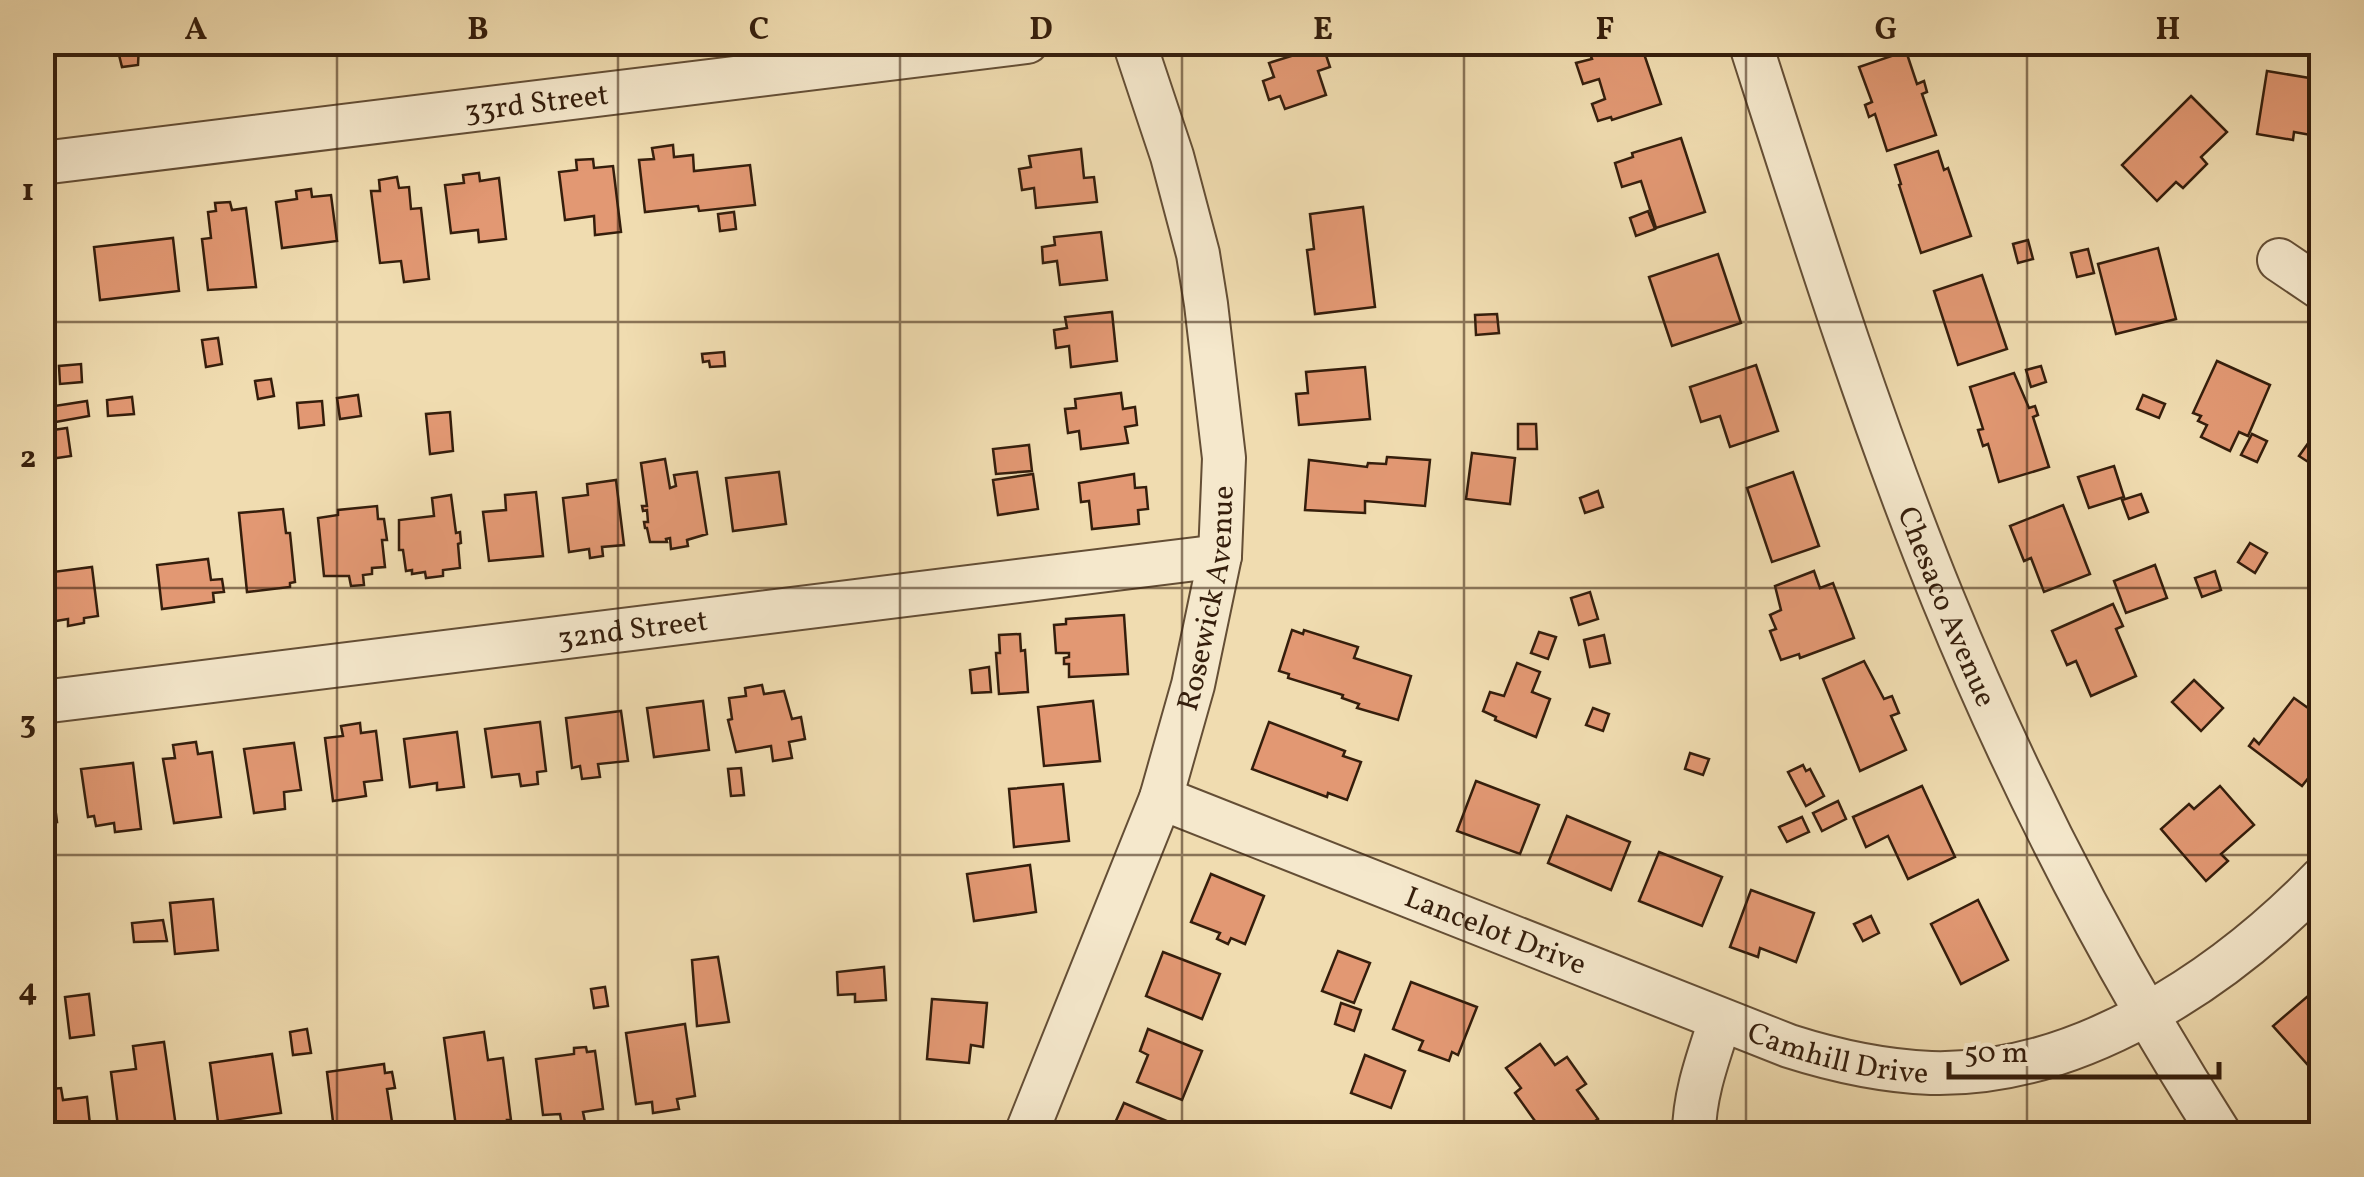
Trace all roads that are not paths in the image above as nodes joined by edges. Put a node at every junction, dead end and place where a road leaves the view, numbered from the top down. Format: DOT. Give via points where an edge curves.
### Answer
graph roads {
  1 [pos="1027,42"];
  2 [pos="1134,42"];
  3 [pos="1750,42"];
  4 [pos="42,163"];
  5 [pos="2279,260"];
  6 [pos="2322,290"];
  7 [pos="1220,556"];
  8 [pos="42,702"];
  9 [pos="1160,798"];
  10 [pos="2322,878"];
  11 [pos="2146,1013"];
  12 [pos="1720,1021"];
  13 [pos="1026,1134"];
  14 [pos="1694,1134"];
  15 [pos="2220,1134"];
  1 -- 4 [label="street, 33rd Street"];
  2 -- 7 [label="street, Rosewick Avenue" via="1198,254 1221,414"];
  3 -- 11 [label="street, Chesaco Avenue" via="1943,599 2030,794"];
  5 -- 6 [label="street"];
  7 -- 8 [label="street, 32nd Street"];
  7 -- 9 [label="street, Rosewick Avenue"];
  9 -- 12 [label="street, Lancelot Drive"];
  9 -- 13 [label="street, Rosewick Avenue"];
  10 -- 11 [label="street, Camhill Drive" via="2213,972"];
  11 -- 12 [label="street, Camhill Drive" via="2037,1058 1932,1073 1838,1062"];
  11 -- 15 [label="street, Chesaco Avenue"];
  12 -- 14 [label="street" via="1694,1111"];
}
